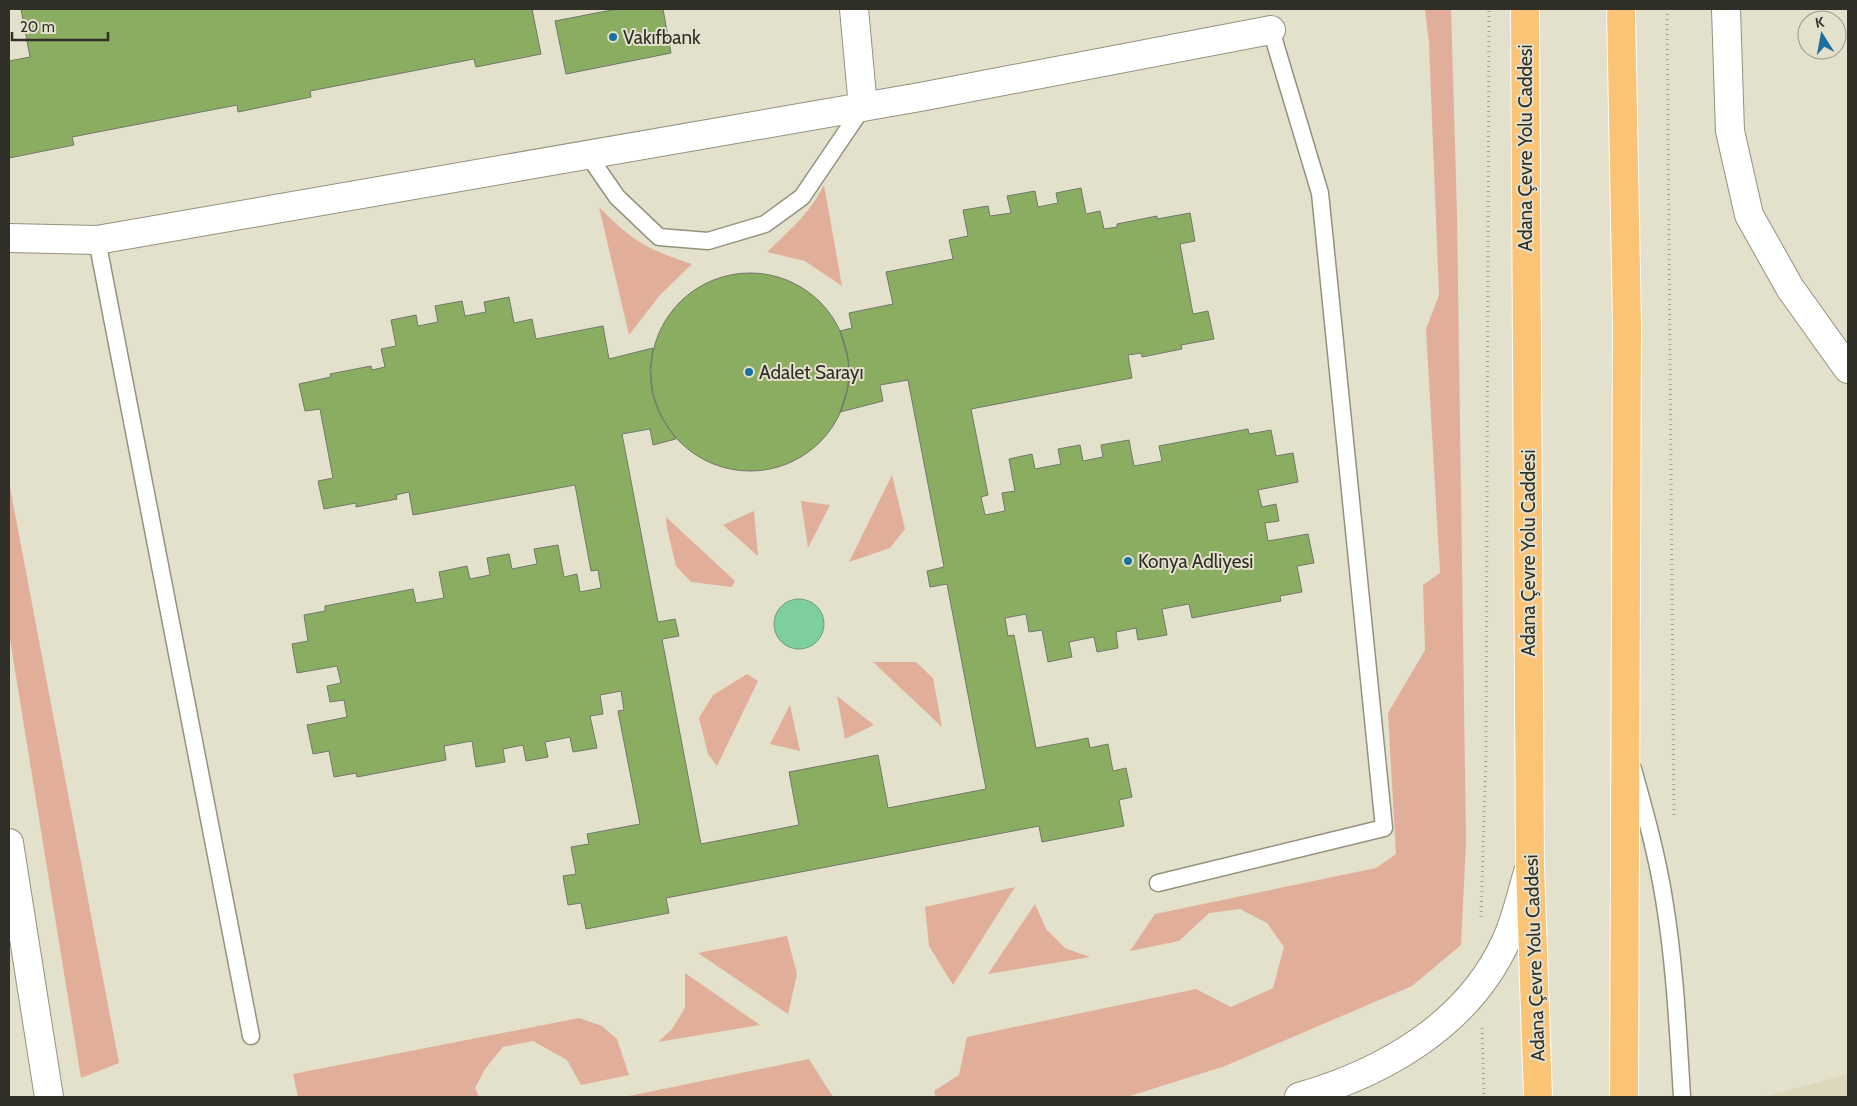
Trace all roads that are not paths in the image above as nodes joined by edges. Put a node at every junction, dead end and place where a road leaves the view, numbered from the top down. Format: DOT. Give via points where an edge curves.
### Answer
graph roads {
  1 [pos="854,9"];
  2 [pos="1525,9"];
  3 [pos="1620,9"];
  4 [pos="1726,9"];
  5 [pos="1271,30"];
  6 [pos="863,107"];
  7 [pos="588,155"];
  8 [pos="9,238"];
  9 [pos="97,240"];
  10 [pos="1848,369"];
  11 [pos="1624,736"];
  12 [pos="9,843"];
  13 [pos="1530,866"];
  14 [pos="1158,883"];
  15 [pos="250,1036"];
  16 [pos="49,1097"];
  17 [pos="1305,1097"];
  18 [pos="1538,1097"];
  19 [pos="1624,1097"];
  20 [pos="1682,1097"];
  1 -- 6 [label="street"];
  2 -- 13 [label="highway, Adana Çevre Yolu Caddesi"];
  3 -- 11 [label="highway" via="1627,325"];
  4 -- 10 [label="street" via="1730,131 1750,215 1790,288"];
  5 -- 6 [label="street"];
  5 -- 14 [label="lane" via="1320,193 1384,828"];
  6 -- 7 [label="street"];
  6 -- 7 [label="lane" via="802,198 764,224 708,241 659,237 617,197"];
  7 -- 9 [label="street"];
  8 -- 9 [label="street"];
  9 -- 15 [label="lane"];
  11 -- 19 [label="highway"];
  11 -- 20 [label="lane" via="1644,806 1664,899"];
  12 -- 16 [label="street"];
  13 -- 17 [label="street" via="1507,940 1495,962 1459,1009 1436,1029 1372,1071"];
  13 -- 18 [label="highway, Adana Çevre Yolu Caddesi"];
}
